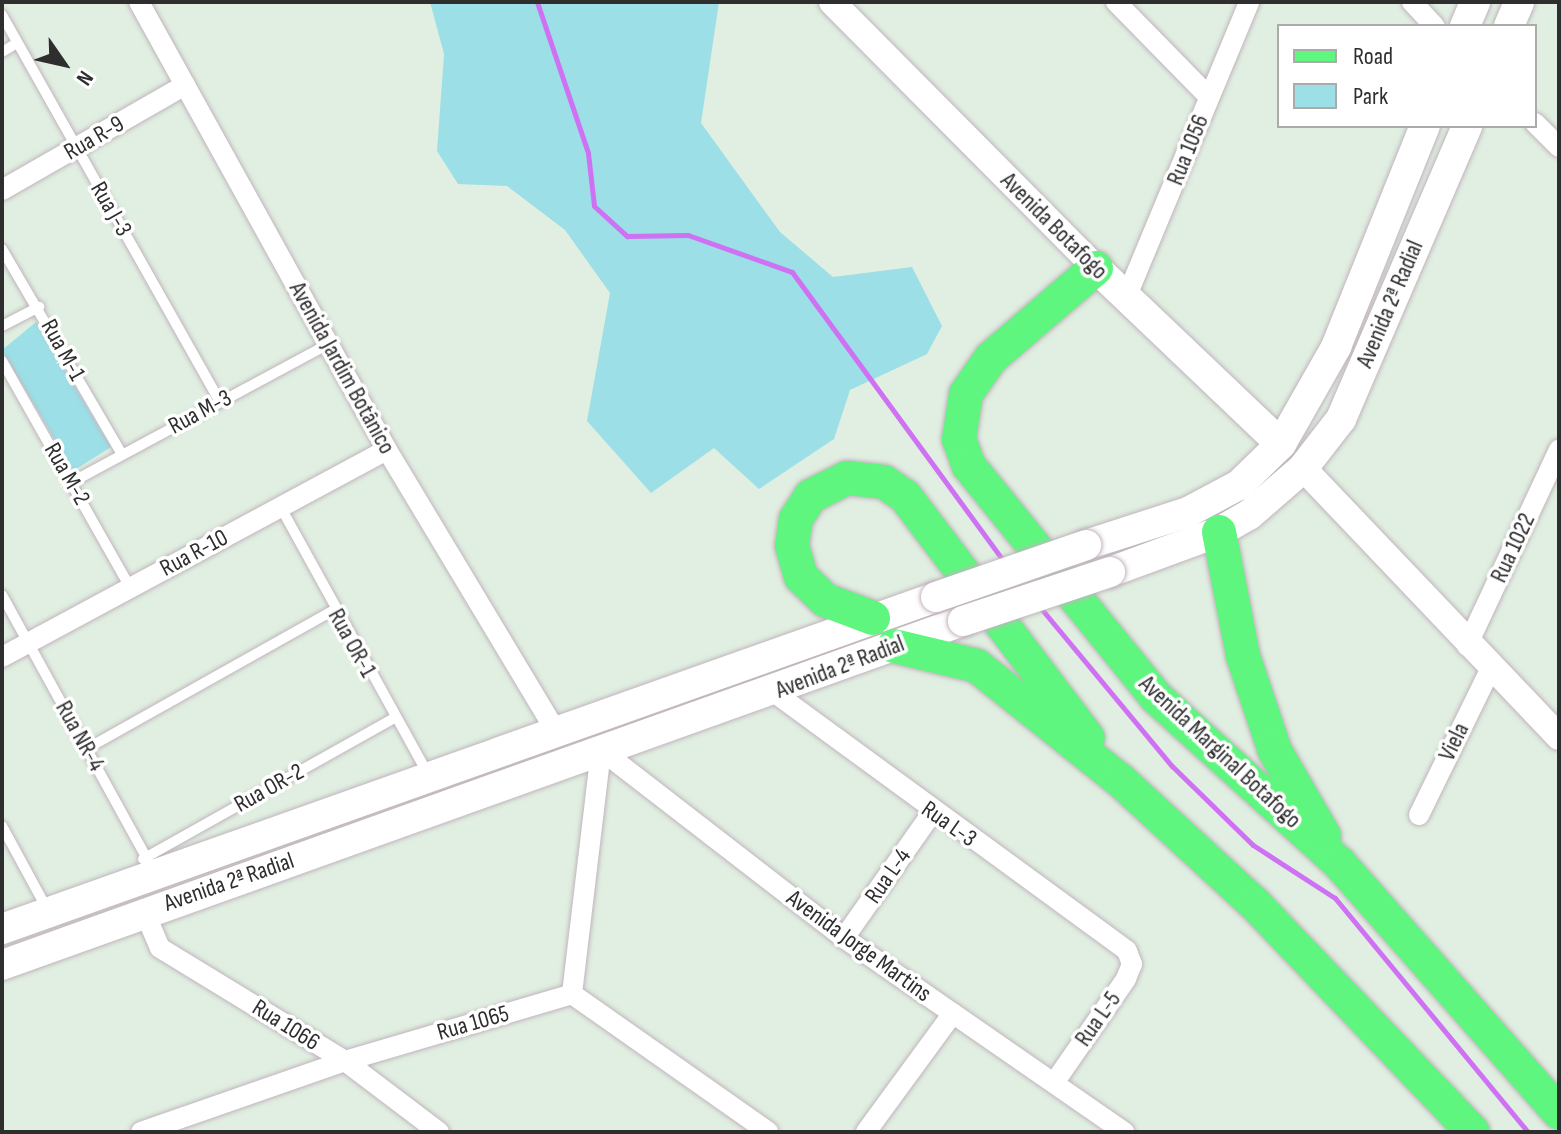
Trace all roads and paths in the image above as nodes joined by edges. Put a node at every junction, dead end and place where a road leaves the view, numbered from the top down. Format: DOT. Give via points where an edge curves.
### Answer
graph roads {
  1 [pos="139,2"];
  2 [pos="832,2"];
  3 [pos="1116,2"];
  4 [pos="1249,2"];
  5 [pos="1412,2"];
  6 [pos="1475,2"];
  7 [pos="1519,2"];
  8 [pos="2,15"];
  9 [pos="1432,24"];
  10 [pos="1466,24"];
  11 [pos="1510,24"];
  12 [pos="17,43"];
  13 [pos="2,52"];
  14 [pos="185,85"];
  15 [pos="1209,97"];
  16 [pos="1537,125"];
  17 [pos="1424,128"];
  18 [pos="1466,128"];
  19 [pos="1559,147"];
  20 [pos="76,148"];
  21 [pos="2,190"];
  22 [pos="2,249"];
  23 [pos="1096,268"];
  24 [pos="1126,298"];
  25 [pos="39,307"];
  26 [pos="2,326"];
  27 [pos="328,344"];
  28 [pos="2,361"];
  29 [pos="220,402"];
  30 [pos="1281,444"];
  31 [pos="387,450"];
  32 [pos="1559,452"];
  33 [pos="121,453"];
  34 [pos="1303,468"];
  35 [pos="72,482"];
  36 [pos="280,506"];
  37 [pos="1219,532"];
  38 [pos="130,587"];
  39 [pos="2,595"];
  40 [pos="334,610"];
  41 [pos="873,618"];
  42 [pos="28,643"];
  43 [pos="894,646"];
  44 [pos="1467,646"];
  45 [pos="2,657"];
  46 [pos="1490,670"];
  47 [pos="673,689"];
  48 [pos="775,693"];
  49 [pos="394,718"];
  50 [pos="554,728"];
  51 [pos="1559,737"];
  52 [pos="88,748"];
  53 [pos="601,750"];
  54 [pos="430,778"];
  55 [pos="1120,780"];
  56 [pos="932,813"];
  57 [pos="1419,815"];
  58 [pos="2,826"];
  59 [pos="1340,864"];
  60 [pos="151,867"];
  61 [pos="144,911"];
  62 [pos="49,913"];
  63 [pos="2,929"];
  64 [pos="844,938"];
  65 [pos="1127,951"];
  66 [pos="2,965"];
  67 [pos="572,994"];
  68 [pos="953,1013"];
  69 [pos="345,1061"];
  70 [pos="1054,1083"];
  71 [pos="1559,1112"];
  72 [pos="141,1132"];
  73 [pos="439,1132"];
  74 [pos="768,1132"];
  75 [pos="866,1132"];
  76 [pos="1124,1132"];
  77 [pos="1473,1132"];
  1 -- 14 [label="street, Avenida Jardim Botânico"];
  2 -- 23 [label="street, Avenida Botafogo"];
  3 -- 15 [label="street"];
  4 -- 15 [label="street, Rua 1056"];
  5 -- 9 [label="street"];
  6 -- 10 [label="main road"];
  7 -- 11 [label="main road"];
  8 -- 12 [label="lane, Rua J-3"];
  12 -- 13 [label="lane"];
  12 -- 20 [label="lane, Rua J-3"];
  14 -- 20 [label="street, Rua R-9"];
  14 -- 27 [label="street, Avenida Jardim Botânico"];
  15 -- 24 [label="street, Rua 1056"];
  16 -- 19 [label="street"];
  17 -- 30 [label="main road, Avenida 2ª Radial" via="1336,347"];
  18 -- 34 [label="main road, Avenida 2ª Radial" via="1341,419"];
  20 -- 21 [label="street, Rua R-9"];
  20 -- 29 [label="lane, Rua J-3"];
  22 -- 25 [label="lane, Rua M-1"];
  23 -- 24 [label="main road, Avenida Botafogo"];
  23 -- 59 [label="main road, Avenida Marginal Botafogo" via="991,358 966,394 959,439 969,466 1156,697"];
  24 -- 30 [label="main road, Avenida Botafogo"];
  25 -- 26 [label="lane"];
  25 -- 33 [label="lane, Rua M-1"];
  27 -- 29 [label="lane, Rua M-3"];
  27 -- 31 [label="street, Avenida Jardim Botânico"];
  28 -- 35 [label="lane, Rua M-2"];
  29 -- 33 [label="lane, Rua M-3"];
  30 -- 41 [label="main road, Avenida 2ª Radial, bridge" via="1239,485 1188,512"];
  31 -- 36 [label="street, Rua R-10"];
  31 -- 50 [label="street, Avenida Jardim Botânico"];
  32 -- 44 [label="street, Rua 1022"];
  33 -- 35 [label="lane, Rua M-3"];
  34 -- 37 [label="main road, Avenida 2ª Radial" via="1249,515"];
  34 -- 44 [label="street"];
  35 -- 38 [label="lane, Rua M-2"];
  36 -- 38 [label="street, Rua R-10"];
  36 -- 40 [label="lane, Rua OR-1"];
  37 -- 43 [label="main road, Avenida 2ª Radial, bridge"];
  37 -- 59 [label="main road" via="1243,656 1275,751"];
  38 -- 42 [label="street, Rua R-10"];
  39 -- 42 [label="lane, Rua NR-4"];
  40 -- 49 [label="lane, Rua OR-1"];
  40 -- 52 [label="lane"];
  41 -- 47 [label="main road, Avenida 2ª Radial"];
  41 -- 55 [label="main road" via="825,600 801,577 792,546 796,519 811,496 847,478 872,478 905,496"];
  42 -- 45 [label="street, Rua R-10"];
  42 -- 52 [label="lane, Rua NR-4"];
  43 -- 48 [label="main road, Avenida 2ª Radial"];
  43 -- 55 [label="main road" via="977,666"];
  44 -- 46 [label="street"];
  46 -- 51 [label="street"];
  46 -- 57 [label="street, Viela"];
  47 -- 50 [label="main road, Avenida 2ª Radial"];
  47 -- 53 [label="main road" via="664,708 603,730"];
  48 -- 53 [label="main road, Avenida 2ª Radial"];
  48 -- 56 [label="street, Rua L-3"];
  49 -- 54 [label="lane, Rua OR-1"];
  49 -- 60 [label="lane, Rua OR-2"];
  50 -- 54 [label="main road, Avenida 2ª Radial"];
  52 -- 60 [label="lane, Rua NR-4"];
  53 -- 61 [label="main road, Avenida 2ª Radial"];
  53 -- 64 [label="street, Avenida Jorge Martins"];
  53 -- 67 [label="street"];
  54 -- 60 [label="main road, Avenida 2ª Radial"];
  55 -- 77 [label="main road" via="1255,904"];
  56 -- 64 [label="street, Rua L-4"];
  56 -- 65 [label="street, Rua L-3"];
  58 -- 62 [label="lane"];
  59 -- 71 [label="main road, Avenida Marginal Botafogo"];
  60 -- 62 [label="main road, Avenida 2ª Radial"];
  61 -- 66 [label="main road, Avenida 2ª Radial"];
  61 -- 69 [label="street, Rua 1066" via="160,948"];
  62 -- 63 [label="main road, Avenida 2ª Radial"];
  64 -- 68 [label="street, Avenida Jorge Martins"];
  65 -- 70 [label="street, Rua L-5" via="1132,964 1126,979"];
  67 -- 69 [label="street, Rua 1065"];
  67 -- 74 [label="street"];
  68 -- 70 [label="street, Avenida Jorge Martins"];
  68 -- 75 [label="street"];
  69 -- 72 [label="street, Rua 1065"];
  69 -- 73 [label="street, Rua 1066"];
  70 -- 76 [label="street, Avenida Jorge Martins"];
}
